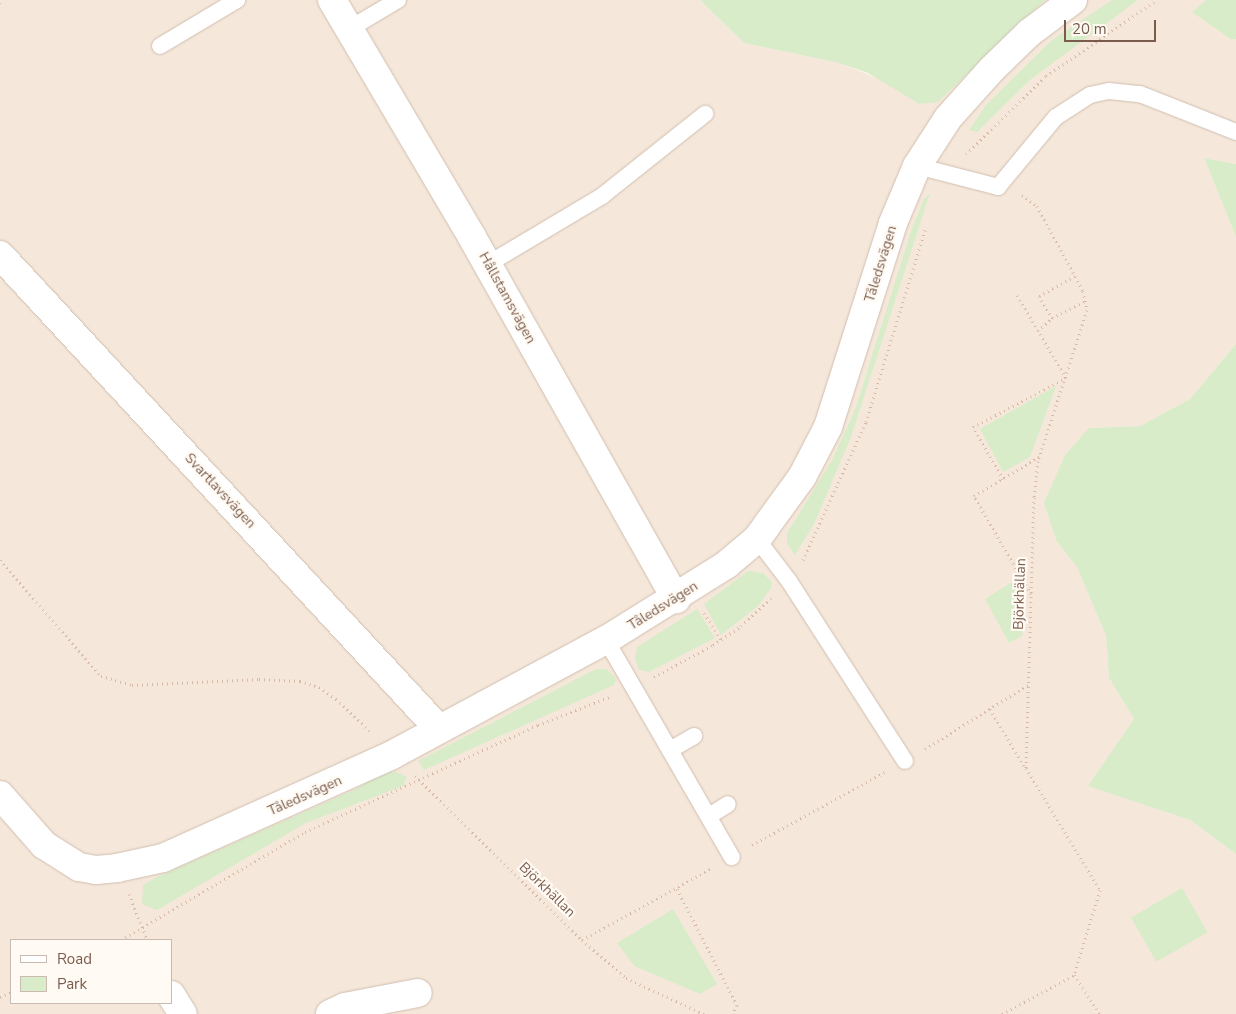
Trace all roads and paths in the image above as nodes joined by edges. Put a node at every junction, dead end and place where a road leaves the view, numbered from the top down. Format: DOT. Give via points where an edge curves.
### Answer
graph roads {
  1 [pos="3,0"];
  2 [pos="237,0"];
  3 [pos="332,0"];
  4 [pos="398,0"];
  5 [pos="1073,0"];
  6 [pos="1154,1"];
  7 [pos="0,3"];
  8 [pos="349,29"];
  9 [pos="160,46"];
  10 [pos="705,114"];
  11 [pos="1236,132"];
  12 [pos="917,166"];
  13 [pos="947,176"];
  14 [pos="998,187"];
  15 [pos="928,220"];
  16 [pos="0,255"];
  17 [pos="488,264"];
  18 [pos="1075,276"];
  19 [pos="1017,295"];
  20 [pos="1085,301"];
  21 [pos="1052,318"];
  22 [pos="1038,330"];
  23 [pos="1066,378"];
  24 [pos="1040,456"];
  25 [pos="1003,479"];
  26 [pos="757,538"];
  27 [pos="0,560"];
  28 [pos="789,581"];
  29 [pos="1031,594"];
  30 [pos="676,599"];
  31 [pos="606,640"];
  32 [pos="1029,685"];
  33 [pos="634,688"];
  34 [pos="990,710"];
  35 [pos="440,728"];
  36 [pos="694,736"];
  37 [pos="670,750"];
  38 [pos="392,755"];
  39 [pos="905,761"];
  40 [pos="1026,768"];
  41 [pos="420,781"];
  42 [pos="0,795"];
  43 [pos="728,804"];
  44 [pos="709,816"];
  45 [pos="732,856"];
  46 [pos="117,868"];
  47 [pos="677,889"];
  48 [pos="144,929"];
  49 [pos="123,939"];
  50 [pos="147,939"];
  51 [pos="582,940"];
  52 [pos="1074,975"];
  53 [pos="418,993"];
  54 [pos="172,997"];
  55 [pos="183,1014"];
  56 [pos="330,1014"];
  57 [pos="704,1014"];
  58 [pos="733,1014"];
  59 [pos="1002,1014"];
  60 [pos="1100,1014"];
  1 -- 7 [label="path"];
  2 -- 9 [label="lane"];
  3 -- 8 [label="street, Hållstamsvägen"];
  4 -- 8 [label="lane"];
  5 -- 12 [label="street, Tåledsvägen" via="1029,33 992,69 948,118"];
  6 -- 13 [label="path" via="1046,76 972,146"];
  8 -- 17 [label="street, Hållstamsvägen"];
  10 -- 17 [label="lane" via="602,196"];
  11 -- 14 [label="lane" via="1125,90 1090,95 1056,117"];
  12 -- 13 [label="lane"];
  12 -- 26 [label="street, Tåledsvägen" via="893,223 828,427 802,477"];
  13 -- 14 [label="lane"];
  14 -- 18 [label="path, Björkhällan" via="1020,193 1037,206"];
  15 -- 28 [label="path" via="866,422 810,548"];
  16 -- 35 [label="street, Svartlavsvägen"];
  17 -- 30 [label="street, Hållstamsvägen"];
  18 -- 20 [label="path, Björkhällan"];
  18 -- 21 [label="path" via="1039,296"];
  19 -- 22 [label="path"];
  20 -- 21 [label="path"];
  20 -- 23 [label="path, Björkhällan" via="1087,310"];
  21 -- 22 [label="path"];
  22 -- 23 [label="path"];
  23 -- 24 [label="path, Björkhällan"];
  23 -- 25 [label="path" via="973,427"];
  24 -- 25 [label="path"];
  24 -- 29 [label="path, Björkhällan" via="1034,497"];
  25 -- 29 [label="path" via="974,496"];
  26 -- 28 [label="lane"];
  26 -- 30 [label="street, Tåledsvägen" via="726,566"];
  27 -- 38 [label="path, Björkhällan" via="101,676 132,686 259,679 300,681 320,687 336,699"];
  28 -- 33 [label="path" via="741,626"];
  28 -- 39 [label="lane"];
  29 -- 32 [label="path, Björkhällan"];
  30 -- 31 [label="street, Tåledsvägen"];
  31 -- 33 [label="lane"];
  31 -- 35 [label="street, Tåledsvägen"];
  32 -- 34 [label="path"];
  32 -- 40 [label="path, Björkhällan"];
  33 -- 37 [label="lane"];
  33 -- 41 [label="path" via="538,725"];
  34 -- 39 [label="path"];
  34 -- 40 [label="path"];
  35 -- 38 [label="street, Tåledsvägen"];
  36 -- 37 [label="lane"];
  37 -- 44 [label="lane"];
  38 -- 41 [label="path, Björkhällan"];
  38 -- 46 [label="street, Tåledsvägen" via="163,858"];
  39 -- 45 [label="path"];
  40 -- 52 [label="path" via="1100,890"];
  41 -- 48 [label="path" via="262,854"];
  41 -- 51 [label="path, Björkhällan"];
  42 -- 46 [label="street, Tåledsvägen" via="44,845 62,859 96,870"];
  43 -- 44 [label="lane"];
  44 -- 45 [label="lane"];
  45 -- 47 [label="path"];
  46 -- 48 [label="path"];
  47 -- 51 [label="path"];
  47 -- 58 [label="path" via="738,1005"];
  48 -- 49 [label="path"];
  48 -- 50 [label="path"];
  51 -- 57 [label="path, Björkhällan" via="626,978"];
  52 -- 59 [label="path"];
  52 -- 60 [label="path"];
  53 -- 56 [label="street" via="345,1007"];
  54 -- 55 [label="street"];
}
